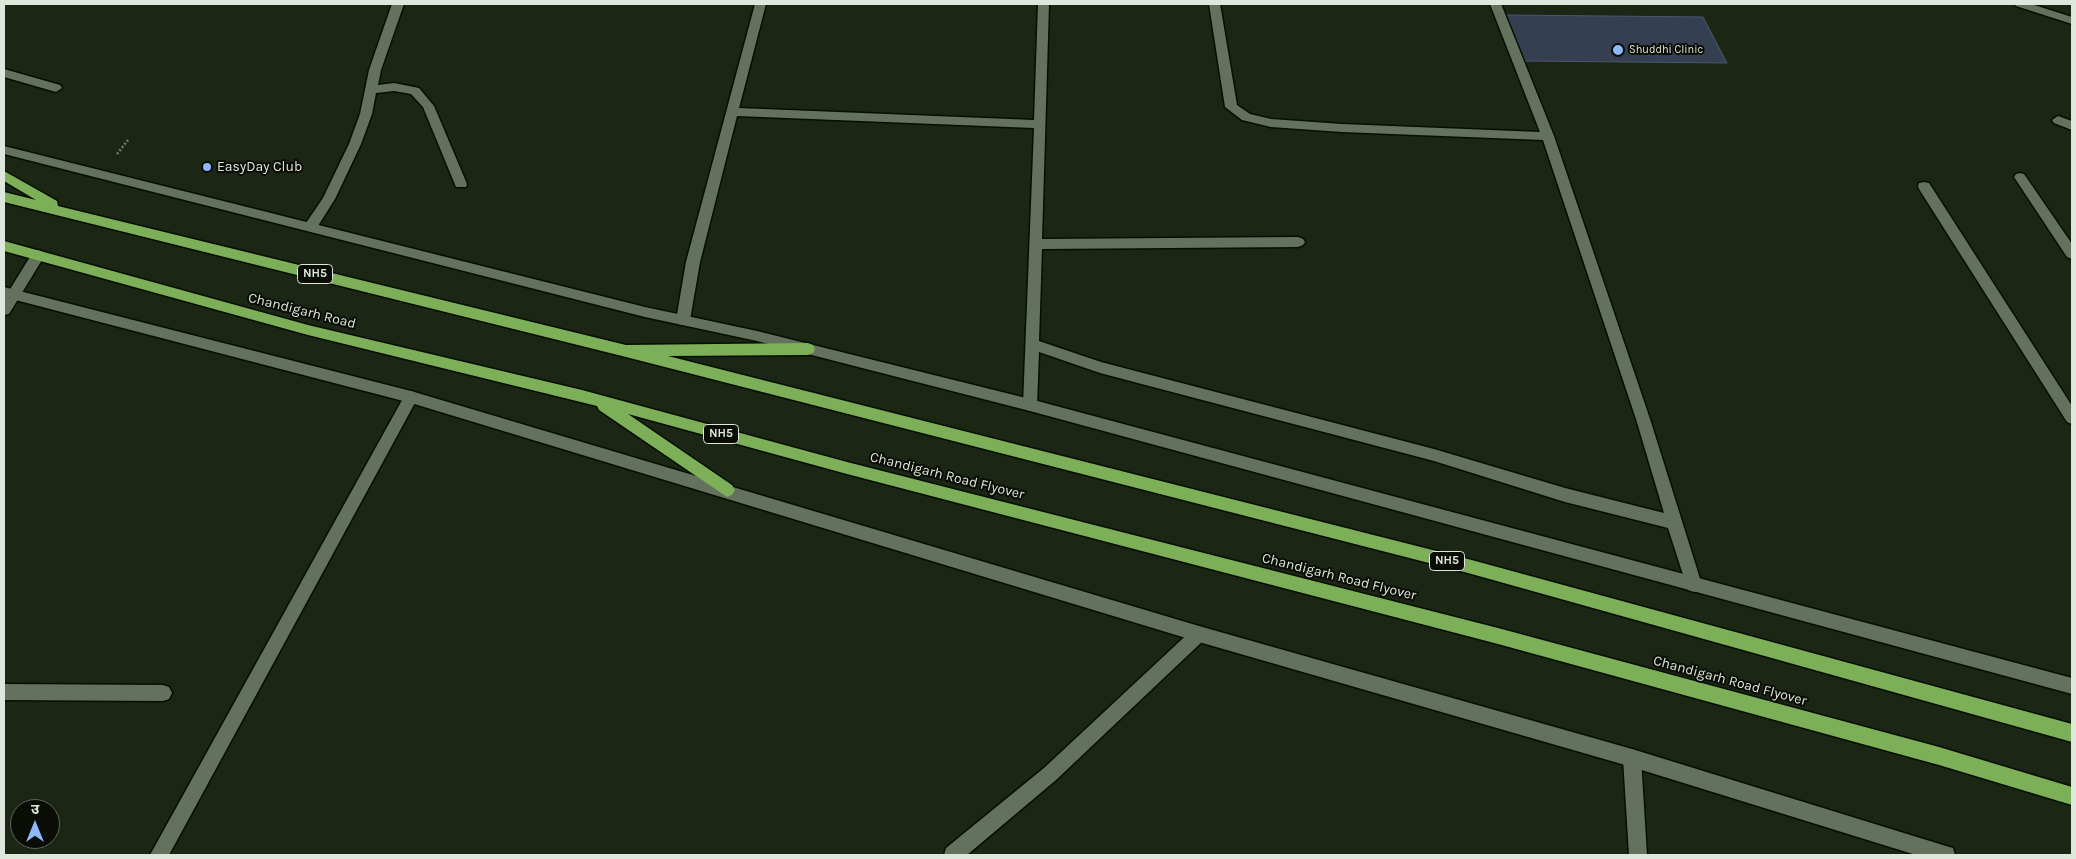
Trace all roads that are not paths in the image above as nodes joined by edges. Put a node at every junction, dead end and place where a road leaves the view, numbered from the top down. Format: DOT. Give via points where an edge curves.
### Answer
graph roads {
  1 [pos="398,4"];
  2 [pos="760,4"];
  3 [pos="1044,4"];
  4 [pos="1214,4"];
  5 [pos="1496,4"];
  6 [pos="2020,4"];
  7 [pos="2072,21"];
  8 [pos="4,73"];
  9 [pos="56,88"];
  10 [pos="372,90"];
  11 [pos="732,112"];
  12 [pos="2058,120"];
  13 [pos="1039,124"];
  14 [pos="2072,126"];
  15 [pos="1548,136"];
  16 [pos="4,150"];
  17 [pos="4,175"];
  18 [pos="2020,178"];
  19 [pos="461,184"];
  20 [pos="1924,186"];
  21 [pos="4,197"];
  22 [pos="64,212"];
  23 [pos="311,226"];
  24 [pos="1298,242"];
  25 [pos="1036,244"];
  26 [pos="6,248"];
  27 [pos="2072,254"];
  28 [pos="38,255"];
  29 [pos="9,293"];
  30 [pos="4,310"];
  31 [pos="683,320"];
  32 [pos="1033,344"];
  33 [pos="808,349"];
  34 [pos="626,351"];
  35 [pos="410,397"];
  36 [pos="594,400"];
  37 [pos="1030,405"];
  38 [pos="2072,418"];
  39 [pos="727,490"];
  40 [pos="1673,522"];
  41 [pos="1694,585"];
  42 [pos="1199,634"];
  43 [pos="2072,686"];
  44 [pos="4,692"];
  45 [pos="163,693"];
  46 [pos="2072,733"];
  47 [pos="1632,758"];
  48 [pos="2072,796"];
  49 [pos="159,855"];
  50 [pos="953,855"];
  51 [pos="1638,855"];
  52 [pos="1946,855"];
  1 -- 10 [label="street" via="375,70"];
  2 -- 11 [label="street"];
  3 -- 13 [label="street"];
  4 -- 15 [label="street" via="1231,107 1246,117 1272,123 1342,128"];
  5 -- 15 [label="street"];
  6 -- 7 [label="street"];
  8 -- 9 [label="street"];
  10 -- 19 [label="street" via="394,87 415,91 428,106"];
  10 -- 23 [label="street" via="355,144 329,199"];
  11 -- 13 [label="street"];
  11 -- 31 [label="street" via="693,262"];
  12 -- 14 [label="street"];
  13 -- 25 [label="street"];
  15 -- 40 [label="street" via="1644,419"];
  16 -- 23 [label="street"];
  17 -- 22 [label="highway"];
  18 -- 27 [label="street"];
  20 -- 38 [label="street"];
  21 -- 22 [label="highway, NH5"];
  22 -- 34 [label="highway, NH5"];
  23 -- 31 [label="street"];
  24 -- 25 [label="street"];
  25 -- 32 [label="street"];
  26 -- 28 [label="highway, Chandigarh Road / NH5"];
  28 -- 29 [label="street"];
  28 -- 36 [label="highway, Chandigarh Road / NH5" via="308,330"];
  29 -- 30 [label="street"];
  29 -- 35 [label="street"];
  31 -- 33 [label="street"];
  32 -- 37 [label="street"];
  32 -- 40 [label="street" via="1118,372"];
  33 -- 34 [label="highway"];
  33 -- 37 [label="street"];
  34 -- 46 [label="highway, NH5" via="1468,566"];
  35 -- 39 [label="street"];
  35 -- 49 [label="street"];
  36 -- 39 [label="highway"];
  36 -- 48 [label="highway, Chandigarh Road Flyover / NH5" via="1517,642 1939,756"];
  37 -- 41 [label="street"];
  39 -- 42 [label="street"];
  40 -- 41 [label="street"];
  41 -- 43 [label="street"];
  42 -- 47 [label="street"];
  42 -- 50 [label="street" via="1050,774"];
  44 -- 45 [label="street"];
  47 -- 51 [label="street"];
  47 -- 52 [label="street"];
}
